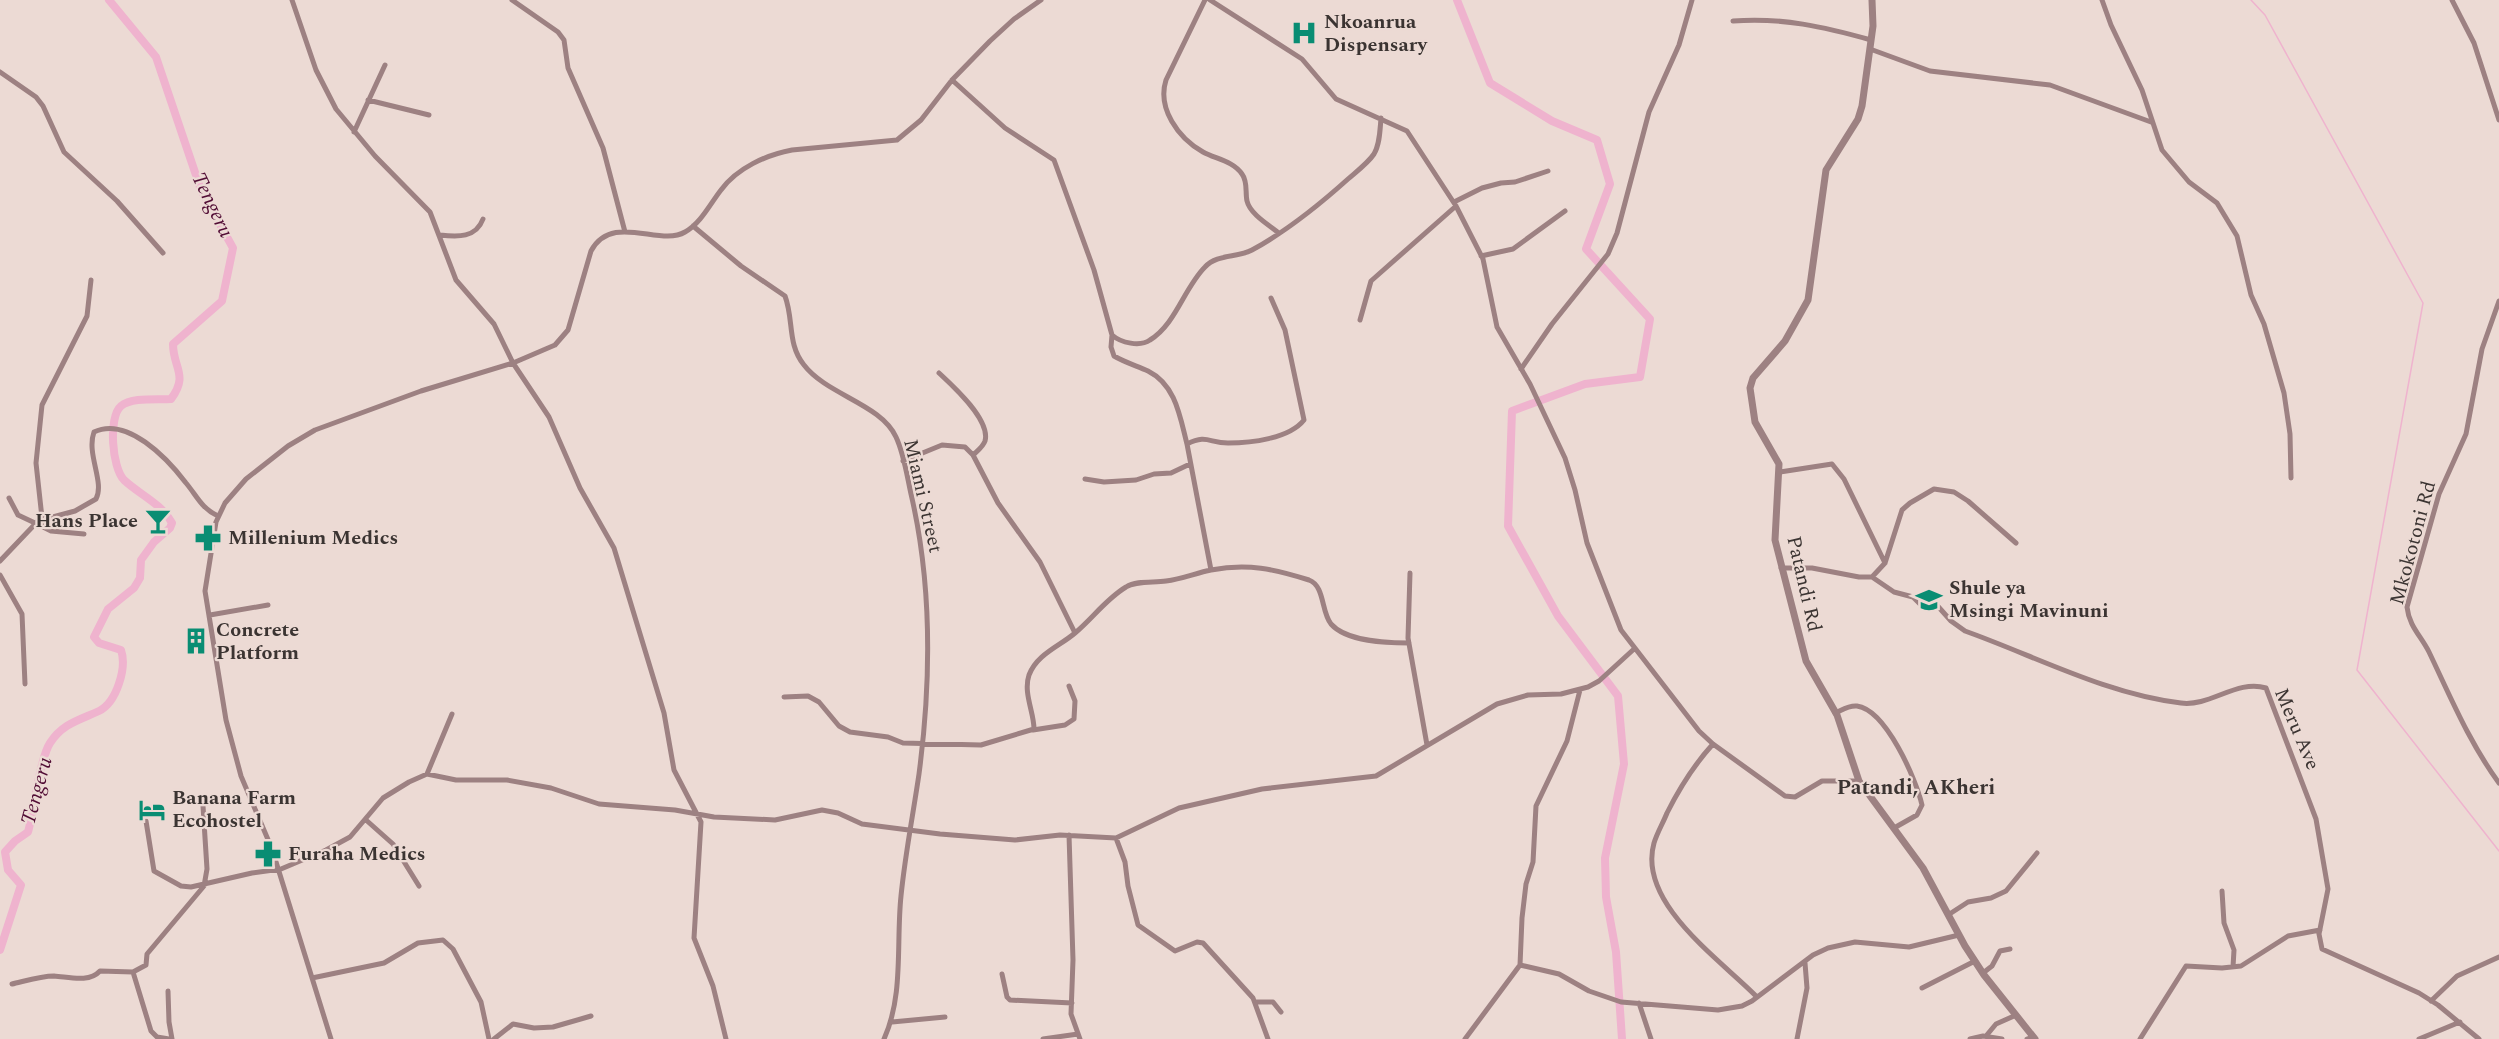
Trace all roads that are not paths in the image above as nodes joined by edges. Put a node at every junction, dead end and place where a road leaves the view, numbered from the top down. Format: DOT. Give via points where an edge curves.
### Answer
graph roads {
  1 [pos="292,0"];
  2 [pos="512,0"];
  3 [pos="1041,0"];
  4 [pos="1205,0"];
  5 [pos="1210,0"];
  6 [pos="1692,0"];
  7 [pos="1872,0"];
  8 [pos="2102,0"];
  9 [pos="2452,0"];
  10 [pos="1733,21"];
  11 [pos="1871,40"];
  12 [pos="1870,49"];
  13 [pos="385,65"];
  14 [pos="0,72"];
  15 [pos="952,80"];
  16 [pos="368,100"];
  17 [pos="429,115"];
  18 [pos="1381,118"];
  19 [pos="2499,120"];
  20 [pos="2151,122"];
  21 [pos="354,132"];
  22 [pos="1548,171"];
  23 [pos="1455,204"];
  24 [pos="1565,211"];
  25 [pos="483,219"];
  26 [pos="693,226"];
  27 [pos="625,232"];
  28 [pos="1279,233"];
  29 [pos="440,235"];
  30 [pos="163,253"];
  31 [pos="1481,256"];
  32 [pos="91,280"];
  33 [pos="1271,298"];
  34 [pos="2499,301"];
  35 [pos="1360,320"];
  36 [pos="1112,335"];
  37 [pos="513,363"];
  38 [pos="1521,369"];
  39 [pos="939,373"];
  40 [pos="1187,444"];
  41 [pos="973,455"];
  42 [pos="903,461"];
  43 [pos="1190,464"];
  44 [pos="1780,472"];
  45 [pos="2291,478"];
  46 [pos="1085,479"];
  47 [pos="9,498"];
  48 [pos="218,516"];
  49 [pos="43,519"];
  50 [pos="35,523"];
  51 [pos="84,534"];
  52 [pos="2016,543"];
  53 [pos="0,561"];
  54 [pos="1885,563"];
  55 [pos="1781,568"];
  56 [pos="1211,570"];
  57 [pos="1410,573"];
  58 [pos="0,575"];
  59 [pos="1872,577"];
  60 [pos="268,605"];
  61 [pos="210,615"];
  62 [pos="1075,633"];
  63 [pos="1409,643"];
  64 [pos="1634,649"];
  65 [pos="25,684"];
  66 [pos="1069,686"];
  67 [pos="1580,690"];
  68 [pos="784,697"];
  69 [pos="1835,713"];
  70 [pos="452,714"];
  71 [pos="1033,730"];
  72 [pos="921,744"];
  73 [pos="1713,744"];
  74 [pos="1427,745"];
  75 [pos="427,774"];
  76 [pos="1859,781"];
  77 [pos="2499,783"];
  78 [pos="203,806"];
  79 [pos="698,815"];
  80 [pos="366,820"];
  81 [pos="146,821"];
  82 [pos="1894,828"];
  83 [pos="910,831"];
  84 [pos="1069,836"];
  85 [pos="1116,838"];
  86 [pos="2037,853"];
  87 [pos="278,870"];
  88 [pos="204,886"];
  89 [pos="419,886"];
  90 [pos="2222,891"];
  91 [pos="1948,915"];
  92 [pos="2319,930"];
  93 [pos="1959,935"];
  94 [pos="2010,949"];
  95 [pos="2499,957"];
  96 [pos="1975,961"];
  97 [pos="1805,963"];
  98 [pos="1520,965"];
  99 [pos="2233,967"];
  100 [pos="134,972"];
  101 [pos="1983,973"];
  102 [pos="1002,974"];
  103 [pos="312,978"];
  104 [pos="12,984"];
  105 [pos="1922,988"];
  106 [pos="168,991"];
  107 [pos="1757,997"];
  108 [pos="2431,1000"];
  109 [pos="1255,1002"];
  110 [pos="1072,1003"];
  111 [pos="1639,1003"];
  112 [pos="1281,1012"];
  113 [pos="591,1016"];
  114 [pos="2014,1016"];
  115 [pos="945,1017"];
  116 [pos="892,1022"];
  117 [pos="2460,1022"];
  118 [pos="1079,1036"];
  119 [pos="1986,1036"];
  120 [pos="2031,1038"];
  121 [pos="170,1039"];
  122 [pos="331,1039"];
  123 [pos="489,1039"];
  124 [pos="494,1039"];
  125 [pos="726,1039"];
  126 [pos="884,1039"];
  127 [pos="1043,1039"];
  128 [pos="1268,1039"];
  129 [pos="1465,1039"];
  130 [pos="1651,1039"];
  131 [pos="1797,1039"];
  132 [pos="1970,1039"];
  133 [pos="2002,1039"];
  134 [pos="2140,1039"];
  135 [pos="2419,1039"];
  136 [pos="2479,1039"];
  1 -- 21 [label="street" via="327,94"];
  2 -- 27 [label="street" via="562,36 570,73 603,148"];
  3 -- 15 [label="street" via="1014,19"];
  4 -- 28 [label="street" via="1168,75 1162,93 1164,105 1175,125 1197,148 1232,165 1243,175 1249,206"];
  5 -- 18 [label="street" via="1302,59 1336,99"];
  6 -- 38 [label="street" via="1679,45 1649,112 1608,254"];
  7 -- 11 [label="street, Patandi Rd"];
  8 -- 20 [label="street" via="2142,90"];
  9 -- 19 [label="street" via="2474,43"];
  10 -- 11 [label="street" via="1784,20"];
  11 -- 12 [label="street, Patandi Rd"];
  12 -- 20 [label="street" via="1930,71 2050,84"];
  12 -- 44 [label="street, Patandi Rd" via="1860,114 1827,170 1808,300 1785,341 1751,382 1752,413"];
  13 -- 16 [label="street"];
  14 -- 30 [label="street" via="36,97 64,152 117,201"];
  15 -- 26 [label="street" via="921,120 893,142 792,150 750,165 723,188"];
  15 -- 36 [label="street" via="1005,128 1057,164"];
  16 -- 17 [label="street"];
  16 -- 21 [label="street"];
  18 -- 23 [label="street" via="1407,131"];
  18 -- 28 [label="street" via="1376,149 1370,158 1323,201"];
  20 -- 45 [label="street" via="2165,156 2217,203 2237,236 2251,295 2264,324 2284,393"];
  21 -- 29 [label="street" via="430,212"];
  22 -- 23 [label="street" via="1513,183 1489,186"];
  23 -- 31 [label="street"];
  23 -- 35 [label="street" via="1371,281"];
  24 -- 31 [label="street" via="1513,249"];
  25 -- 29 [label="street" via="470,234"];
  26 -- 27 [label="street" via="679,235"];
  26 -- 42 [label="street, Miami Street" via="741,266 783,293 793,346 803,364 828,387 882,420 896,437"];
  27 -- 37 [label="street" via="608,235 594,245 575,310 561,340"];
  28 -- 36 [label="street" via="1249,251 1218,259 1205,267 1168,322 1149,342 1135,344"];
  29 -- 37 [label="street" via="456,280 491,320"];
  31 -- 38 [label="street" via="1497,327"];
  32 -- 49 [label="street" via="87,316 42,405 36,463"];
  33 -- 40 [label="street" via="1285,330 1303,421 1271,438 1226,443 1206,437"];
  34 -- 77 [label="street, Mkokotoni Rd" via="2482,349 2466,434 2439,494 2407,607 2410,622 2427,649 2459,721"];
  36 -- 40 [label="street" via="1114,356 1156,375 1167,387"];
  37 -- 48 [label="street" via="315,430 256,470"];
  37 -- 79 [label="street" via="549,417 580,488 616,554 667,724 674,770"];
  38 -- 64 [label="street" via="1565,458 1596,570 1621,630"];
  39 -- 41 [label="street" via="975,412 985,432 984,443"];
  40 -- 43 [label="street"];
  41 -- 42 [label="street" via="965,447 951,444"];
  41 -- 62 [label="street" via="998,503 1033,549"];
  42 -- 72 [label="street, Miami Street" via="925,575"];
  43 -- 46 [label="street" via="1171,473 1136,480"];
  43 -- 56 [label="street"];
  44 -- 54 [label="street" via="1832,464 1844,479"];
  44 -- 55 [label="street, Patandi Rd" via="1774,540"];
  47 -- 50 [label="street" via="18,515"];
  48 -- 49 [label="street" via="201,505 164,460 130,431 109,428 96,430 93,435 99,491 96,499 75,512"];
  48 -- 61 [label="street" via="205,591"];
  49 -- 50 [label="street"];
  49 -- 51 [label="street" via="48,531"];
  50 -- 53 [label="street"];
  52 -- 54 [label="street" via="1968,501 1954,492 1934,489 1902,510"];
  54 -- 59 [label="street"];
  55 -- 59 [label="street" via="1812,568"];
  55 -- 69 [label="street, Patandi Rd" via="1806,661"];
  56 -- 62 [label="street" via="1128,586 1103,604"];
  56 -- 63 [label="street" via="1269,567 1310,581 1319,590 1326,616 1335,627 1375,642"];
  57 -- 63 [label="street"];
  58 -- 65 [label="street" via="22,614"];
  59 -- 92 [label="street, Meru Ave" via="1920,604 1935,603 1965,631 2140,695 2190,704 2239,689 2260,686 2268,690 2316,819 2328,889"];
  60 -- 61 [label="street"];
  61 -- 87 [label="street" via="226,720 241,776 265,828"];
  62 -- 71 [label="street" via="1051,648 1029,674"];
  63 -- 74 [label="street"];
  64 -- 67 [label="street" via="1599,681"];
  64 -- 73 [label="street"];
  66 -- 71 [label="street" via="1075,701 1074,719 1065,725"];
  67 -- 74 [label="street" via="1528,695 1497,704"];
  67 -- 98 [label="street" via="1568,741 1536,806 1533,862 1521,918"];
  68 -- 72 [label="street" via="803,695 816,700 832,721 850,732"];
  69 -- 76 [label="street, Patandi Rd"];
  69 -- 82 [label="street" via="1854,705 1866,708 1882,720 1892,736 1922,805 1917,815"];
  70 -- 75 [label="street"];
  71 -- 72 [label="street" via="981,745"];
  72 -- 83 [label="street, Miami Street"];
  73 -- 76 [label="street" via="1785,796 1801,795 1822,781"];
  73 -- 107 [label="street" via="1681,784 1655,840 1654,881 1695,939"];
  74 -- 85 [label="street" via="1376,776 1262,789 1179,808"];
  75 -- 79 [label="street" via="456,780 507,780 551,788 608,806"];
  75 -- 80 [label="street" via="383,798"];
  76 -- 82 [label="street, Patandi Rd"];
  78 -- 88 [label="street" via="207,869"];
  79 -- 83 [label="street" via="775,820 822,810 862,824"];
  79 -- 125 [label="street" via="701,827 693,938 713,986"];
  80 -- 87 [label="street" via="339,844"];
  80 -- 89 [label="street" via="393,844"];
  81 -- 88 [label="street" via="154,871 183,887"];
  82 -- 91 [label="street, Patandi Rd" via="1923,868"];
  83 -- 84 [label="street" via="1009,840"];
  83 -- 116 [label="street, Miami Street" via="900,897"];
  84 -- 85 [label="street"];
  84 -- 110 [label="street"];
  85 -- 109 [label="street" via="1139,927 1174,951 1203,943"];
  86 -- 91 [label="street" via="2006,891 1968,902"];
  87 -- 88 [label="street"];
  87 -- 103 [label="street"];
  88 -- 100 [label="street" via="147,954 146,965"];
  90 -- 99 [label="street" via="2224,923 2234,950"];
  91 -- 93 [label="street, Patandi Rd"];
  92 -- 99 [label="street" via="2288,936 2247,964"];
  92 -- 108 [label="street" via="2324,952"];
  93 -- 96 [label="street, Patandi Rd"];
  93 -- 97 [label="street" via="1908,947 1849,943 1820,951"];
  94 -- 101 [label="street" via="2000,951"];
  95 -- 108 [label="street" via="2457,976"];
  96 -- 101 [label="street, Patandi Rd"];
  96 -- 105 [label="street"];
  97 -- 107 [label="street"];
  97 -- 131 [label="street" via="1807,988"];
  98 -- 111 [label="street" via="1559,974 1588,992"];
  98 -- 129 [label="street"];
  99 -- 134 [label="street" via="2185,967"];
  100 -- 104 [label="street" via="100,971 95,976 54,976"];
  100 -- 121 [label="street" via="152,1031"];
  101 -- 114 [label="street, Patandi Rd"];
  102 -- 110 [label="street" via="1010,1000"];
  103 -- 122 [label="street"];
  103 -- 123 [label="street" via="384,963 418,943 443,940 453,949 481,1002"];
  106 -- 121 [label="street"];
  107 -- 111 [label="street" via="1742,1006 1718,1010"];
  108 -- 117 [label="street"];
  109 -- 112 [label="street" via="1273,1002"];
  109 -- 128 [label="street"];
  110 -- 118 [label="street" via="1072,1018"];
  111 -- 130 [label="street"];
  113 -- 124 [label="street" via="553,1027 513,1024"];
  114 -- 119 [label="street" via="1996,1024"];
  114 -- 120 [label="street, Patandi Rd"];
  115 -- 116 [label="street"];
  116 -- 126 [label="street, Miami Street"];
  117 -- 135 [label="street"];
  117 -- 136 [label="street"];
  118 -- 127 [label="street"];
  119 -- 132 [label="street"];
  119 -- 133 [label="street"];
}
